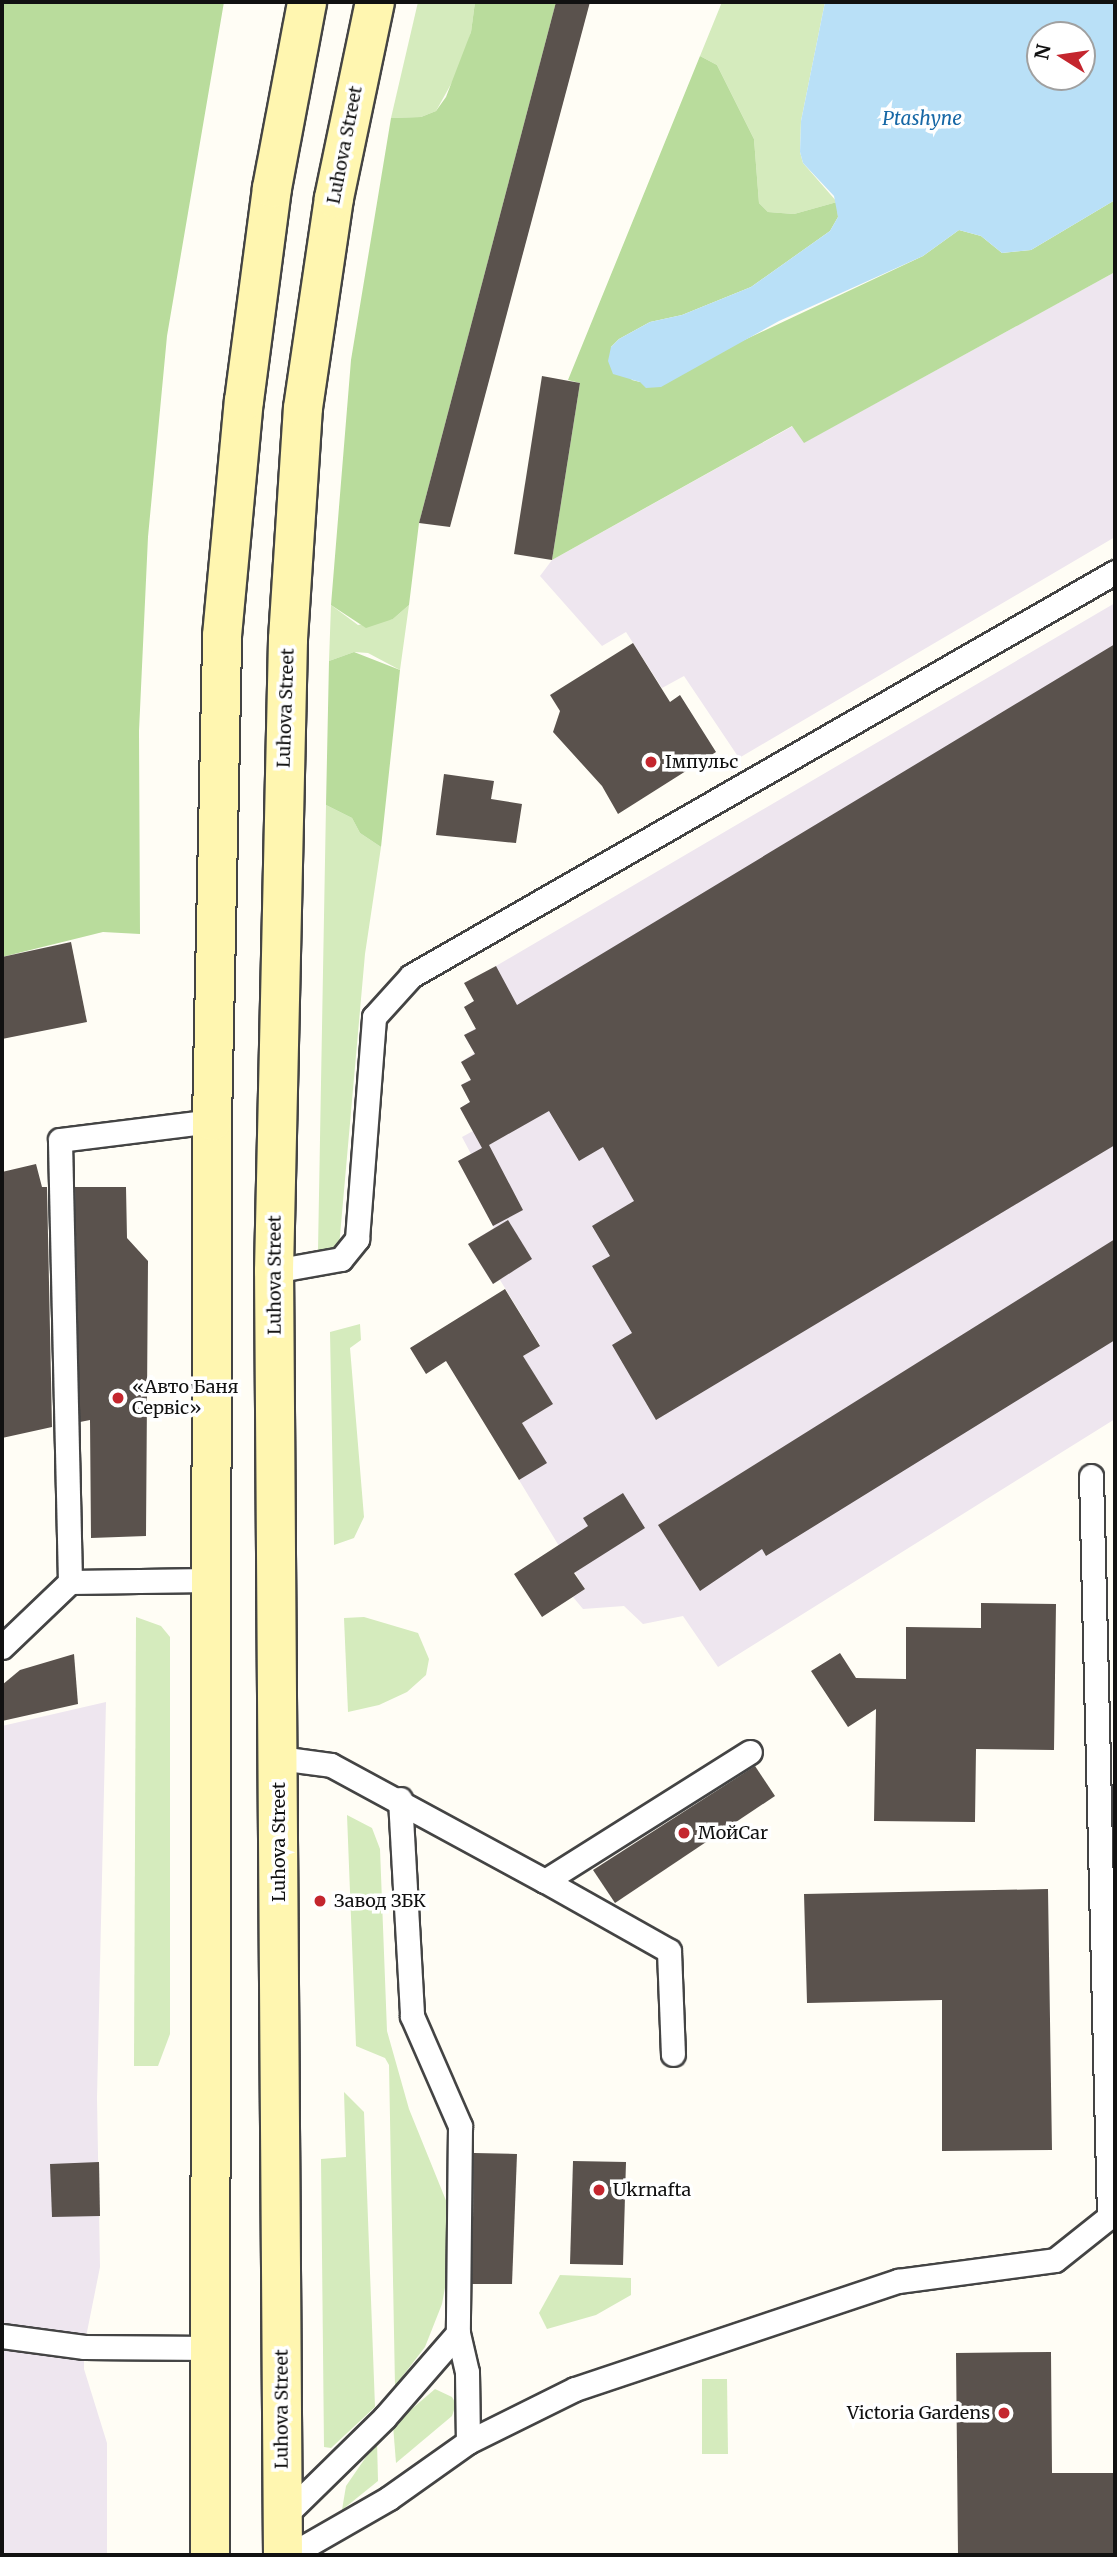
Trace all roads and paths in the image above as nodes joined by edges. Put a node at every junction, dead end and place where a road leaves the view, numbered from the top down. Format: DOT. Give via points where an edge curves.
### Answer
graph roads {
  1 [pos="307,2"];
  2 [pos="375,2"];
  3 [pos="1115,572"];
  4 [pos="212,1121"];
  5 [pos="274,1271"];
  6 [pos="1091,1476"];
  7 [pos="209,1580"];
  8 [pos="70,1582"];
  9 [pos="2,1647"];
  10 [pos="750,1752"];
  11 [pos="279,1758"];
  12 [pos="400,1799"];
  13 [pos="545,1881"];
  14 [pos="673,2054"];
  15 [pos="1110,2081"];
  16 [pos="458,2333"];
  17 [pos="2,2336"];
  18 [pos="211,2348"];
  19 [pos="468,2442"];
  20 [pos="283,2537"];
  21 [pos="210,2555"];
  22 [pos="290,2555"];
  1 -- 4 [label="main road" via="265,242 244,401 222,636"];
  2 -- 5 [label="main road, Luhova Street" via="334,198 303,408 288,652"];
  3 -- 5 [label="lane" via="411,976 374,1017 357,1240 341,1259"];
  4 -- 7 [label="main road"];
  4 -- 8 [label="lane" via="60,1140"];
  5 -- 11 [label="main road, Luhova Street"];
  6 -- 15 [label="lane"];
  7 -- 8 [label="lane"];
  7 -- 18 [label="main road"];
  8 -- 9 [label="lane"];
  10 -- 13 [label="lane"];
  11 -- 12 [label="lane" via="331,1765"];
  11 -- 20 [label="main road, Luhova Street"];
  12 -- 13 [label="lane"];
  12 -- 16 [label="lane" via="412,2016 460,2126"];
  13 -- 14 [label="lane" via="669,1951"];
  15 -- 19 [label="lane" via="1108,2217 1055,2260 898,2281 575,2389"];
  16 -- 19 [label="lane" via="467,2372"];
  16 -- 20 [label="lane"];
  17 -- 18 [label="lane" via="84,2347"];
  18 -- 21 [label="main road"];
  19 -- 22 [label="lane" via="389,2498"];
}
